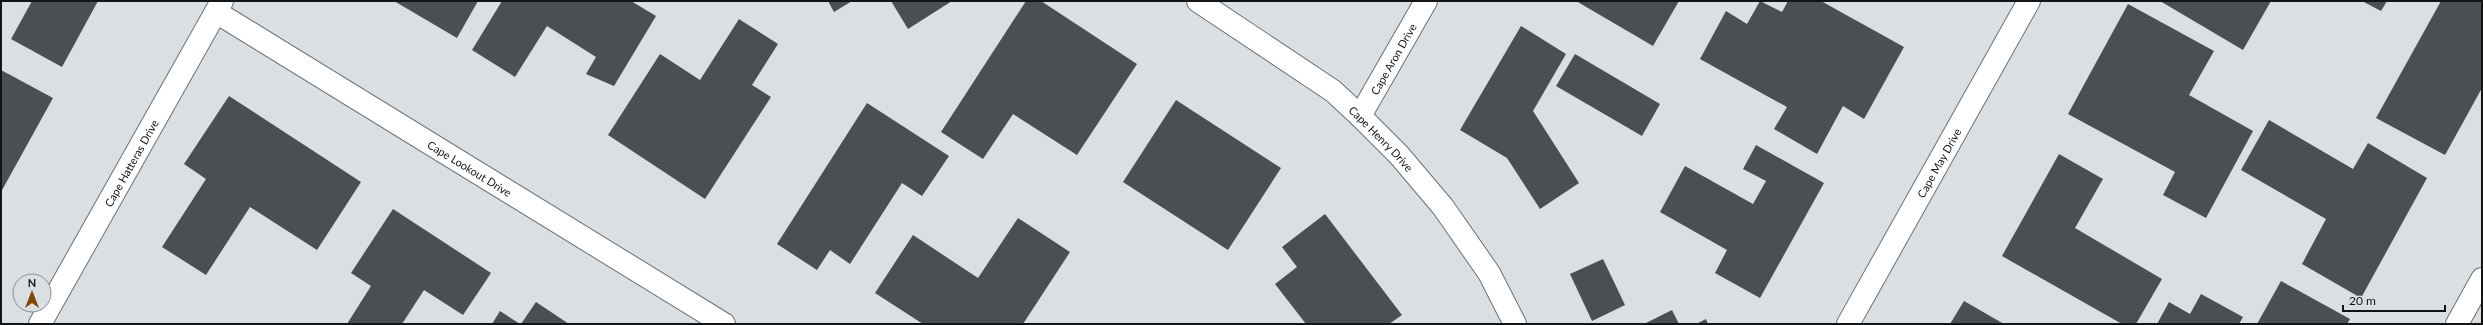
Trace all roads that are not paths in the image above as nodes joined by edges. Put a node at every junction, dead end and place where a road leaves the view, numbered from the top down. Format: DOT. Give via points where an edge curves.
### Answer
graph roads {
  1 [pos="1198,1"];
  2 [pos="1426,1"];
  3 [pos="2029,1"];
  4 [pos="219,6"];
  5 [pos="1360,116"];
  6 [pos="2482,279"];
  7 [pos="40,324"];
  8 [pos="724,324"];
  9 [pos="1516,324"];
  10 [pos="1848,324"];
  11 [pos="2457,324"];
  1 -- 5 [label="street, Cape Henry Drive" via="1333,91"];
  2 -- 5 [label="street, Cape Aron Drive"];
  3 -- 10 [label="street, Cape May Drive"];
  4 -- 7 [label="street, Cape Hatteras Drive"];
  4 -- 8 [label="street, Cape Lookout Drive"];
  5 -- 9 [label="street, Cape Henry Drive" via="1399,156 1442,207 1489,273"];
  6 -- 11 [label="street"];
}
